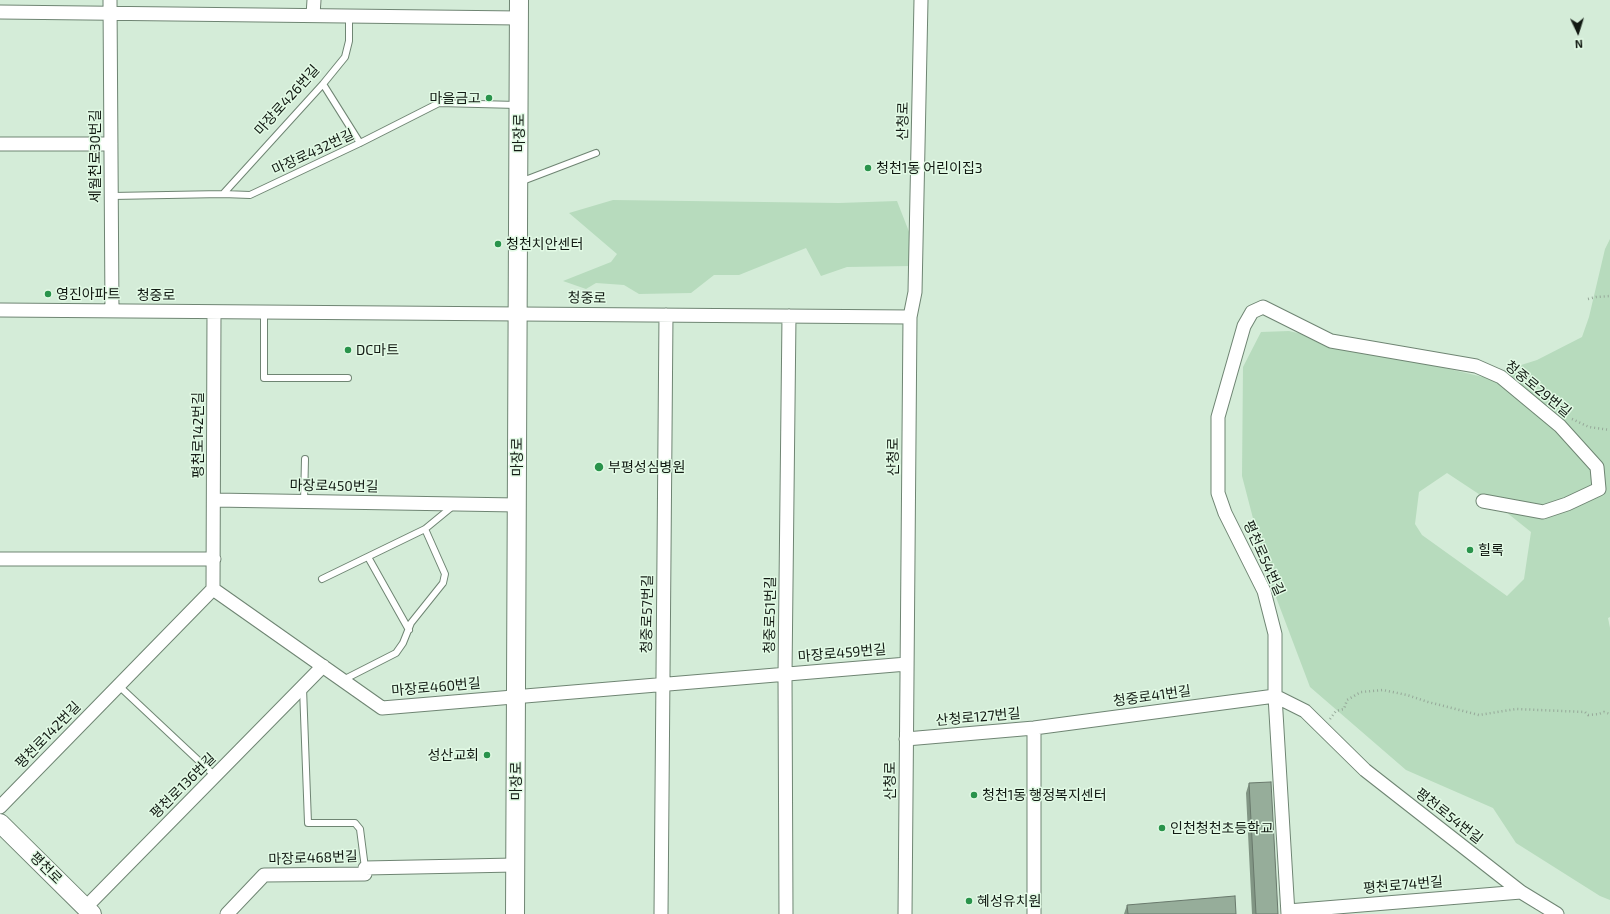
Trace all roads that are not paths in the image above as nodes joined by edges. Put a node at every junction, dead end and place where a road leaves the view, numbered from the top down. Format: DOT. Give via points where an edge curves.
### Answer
graph roads {
  1 [pos="314,0"];
  2 [pos="519,0"];
  3 [pos="921,0"];
  4 [pos="110,6"];
  5 [pos="0,12"];
  6 [pos="313,15"];
  7 [pos="349,16"];
  8 [pos="519,18"];
  9 [pos="323,84"];
  10 [pos="519,105"];
  11 [pos="360,143"];
  12 [pos="0,144"];
  13 [pos="111,144"];
  14 [pos="596,152"];
  15 [pos="519,182"];
  16 [pos="224,194"];
  17 [pos="112,196"];
  18 [pos="1263,307"];
  19 [pos="0,310"];
  20 [pos="112,311"];
  21 [pos="214,312"];
  22 [pos="264,312"];
  23 [pos="518,314"];
  24 [pos="666,315"];
  25 [pos="789,316"];
  26 [pos="910,317"];
  27 [pos="348,378"];
  28 [pos="305,459"];
  29 [pos="214,500"];
  30 [pos="1483,501"];
  31 [pos="304,502"];
  32 [pos="454,504"];
  33 [pos="517,505"];
  34 [pos="425,529"];
  35 [pos="368,557"];
  36 [pos="0,559"];
  37 [pos="214,559"];
  38 [pos="322,578"];
  39 [pos="214,589"];
  40 [pos="409,630"];
  41 [pos="907,664"];
  42 [pos="323,666"];
  43 [pos="785,674"];
  44 [pos="343,680"];
  45 [pos="662,684"];
  46 [pos="119,686"];
  47 [pos="303,686"];
  48 [pos="516,696"];
  49 [pos="1275,696"];
  50 [pos="1034,728"];
  51 [pos="906,739"];
  52 [pos="215,776"];
  53 [pos="0,807"];
  54 [pos="0,823"];
  55 [pos="515,865"];
  56 [pos="365,868"];
  57 [pos="1521,892"];
  58 [pos="89,911"];
  59 [pos="1288,912"];
  60 [pos="227,914"];
  61 [pos="515,914"];
  62 [pos="661,914"];
  63 [pos="786,914"];
  64 [pos="905,914"];
  65 [pos="1034,914"];
  66 [pos="1557,914"];
  1 -- 6 [label="street"];
  2 -- 8 [label="main road, 마장로"];
  3 -- 26 [label="street, 산청로" via="915,292"];
  4 -- 5 [label="street"];
  4 -- 6 [label="street"];
  4 -- 13 [label="street, 세월천로30번길"];
  6 -- 7 [label="street"];
  7 -- 8 [label="street"];
  7 -- 9 [label="lane, 마장로426번길" via="349,41 345,57"];
  8 -- 10 [label="main road, 마장로"];
  9 -- 11 [label="lane"];
  9 -- 16 [label="lane, 마장로426번길"];
  10 -- 11 [label="lane, 마장로432번길" via="439,104"];
  10 -- 15 [label="main road, 마장로"];
  11 -- 16 [label="lane, 마장로432번길" via="250,195"];
  12 -- 13 [label="street"];
  13 -- 17 [label="street, 세월천로30번길"];
  14 -- 15 [label="lane"];
  15 -- 23 [label="main road, 마장로"];
  16 -- 17 [label="lane, 마장로432번길"];
  17 -- 20 [label="street, 세월천로30번길"];
  18 -- 30 [label="street, 청중로29번길" via="1331,341 1476,366 1501,376 1560,426 1597,467 1599,489 1543,512"];
  18 -- 49 [label="street, 평천로54번길" via="1252,312 1244,326 1218,417 1218,493 1225,513 1264,591 1275,634"];
  19 -- 20 [label="street, 청중로"];
  20 -- 21 [label="street, 청중로"];
  21 -- 22 [label="street, 청중로"];
  21 -- 29 [label="street, 평천로142번길"];
  22 -- 23 [label="street, 청중로"];
  22 -- 27 [label="lane" via="264,378"];
  23 -- 24 [label="street, 청중로"];
  23 -- 33 [label="main road, 마장로"];
  24 -- 25 [label="street, 청중로"];
  24 -- 45 [label="street, 청중로57번길"];
  25 -- 26 [label="street, 청중로"];
  25 -- 43 [label="street, 청중로51번길"];
  26 -- 41 [label="street, 산청로"];
  28 -- 31 [label="lane"];
  29 -- 31 [label="street, 마장로450번길"];
  29 -- 37 [label="street, 평천로142번길"];
  31 -- 32 [label="street, 마장로450번길"];
  32 -- 33 [label="street, 마장로450번길"];
  32 -- 34 [label="lane"];
  33 -- 48 [label="main road, 마장로"];
  34 -- 35 [label="lane"];
  34 -- 40 [label="lane" via="445,574 443,583 411,623"];
  35 -- 38 [label="lane"];
  35 -- 40 [label="lane"];
  36 -- 37 [label="street"];
  37 -- 39 [label="street, 평천로142번길"];
  39 -- 42 [label="street, 마장로460번길"];
  39 -- 46 [label="street, 평천로142번길"];
  40 -- 44 [label="lane" via="396,652"];
  41 -- 43 [label="street, 마장로459번길"];
  41 -- 51 [label="street, 산청로"];
  42 -- 44 [label="street, 마장로460번길"];
  42 -- 47 [label="street, 평천로136번길"];
  43 -- 45 [label="street, 마장로459번길"];
  43 -- 63 [label="street, 청중로51번길"];
  44 -- 48 [label="street, 마장로460번길" via="382,708"];
  45 -- 48 [label="street, 마장로459번길"];
  45 -- 62 [label="street, 청중로57번길"];
  46 -- 52 [label="lane"];
  46 -- 53 [label="street, 평천로142번길"];
  47 -- 52 [label="street, 평천로136번길"];
  47 -- 56 [label="lane, 마장로468번길" via="308,822 355,823 360,829"];
  48 -- 55 [label="main road, 마장로"];
  49 -- 50 [label="street, 청중로41번길"];
  49 -- 57 [label="street, 평천로54번길" via="1305,711 1365,770"];
  49 -- 59 [label="street, 평천로74번길"];
  50 -- 51 [label="street, 산청로127번길"];
  50 -- 65 [label="street, 산청로127번길"];
  51 -- 64 [label="street, 산청로"];
  52 -- 58 [label="street, 평천로136번길"];
  54 -- 58 [label="main road, 평천로"];
  55 -- 56 [label="street, 마장로468번길"];
  55 -- 61 [label="main road, 마장로"];
  56 -- 60 [label="street, 마장로468번길" via="365,874 264,875"];
  57 -- 59 [label="street, 평천로74번길"];
  57 -- 66 [label="street, 평천로54번길"];
}
